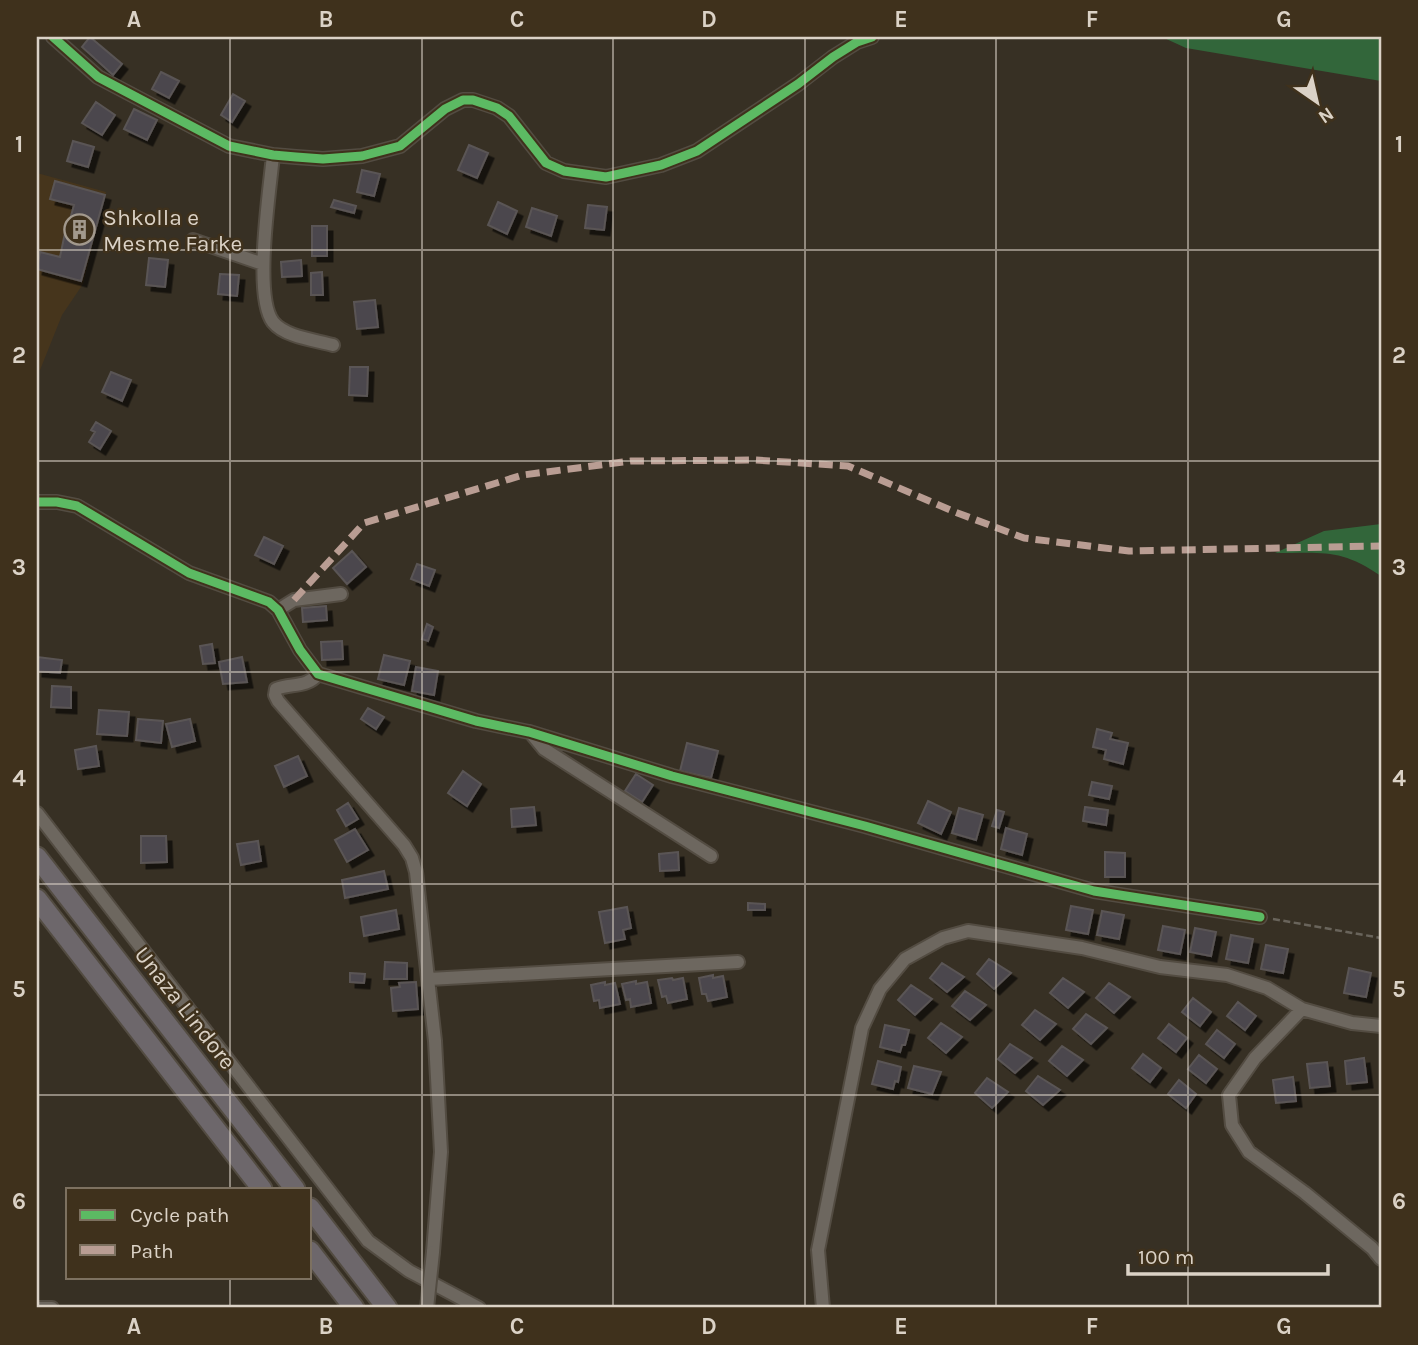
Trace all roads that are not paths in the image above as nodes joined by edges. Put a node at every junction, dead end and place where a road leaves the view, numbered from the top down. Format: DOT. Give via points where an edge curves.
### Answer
graph roads {
  1 [pos="53,37"];
  2 [pos="872,37"];
  3 [pos="273,155"];
  4 [pos="193,240"];
  5 [pos="263,264"];
  6 [pos="333,345"];
  7 [pos="37,502"];
  8 [pos="341,594"];
  9 [pos="278,610"];
  10 [pos="318,674"];
  11 [pos="529,732"];
  12 [pos="37,813"];
  13 [pos="711,856"];
  14 [pos="37,857"];
  15 [pos="37,899"];
  16 [pos="1260,916"];
  17 [pos="738,962"];
  18 [pos="429,979"];
  19 [pos="1302,1009"];
  20 [pos="1381,1026"];
  21 [pos="261,1188"];
  22 [pos="294,1188"];
  23 [pos="312,1211"];
  24 [pos="312,1254"];
  25 [pos="1381,1259"];
  26 [pos="37,1308"];
  27 [pos="52,1308"];
  28 [pos="354,1308"];
  29 [pos="387,1308"];
  30 [pos="427,1308"];
  31 [pos="479,1308"];
  32 [pos="823,1308"];
  1 -- 3 [label="street" via="111,85 229,146"];
  2 -- 3 [label="street" via="833,57 697,151 630,173 586,176 546,163 509,116 473,100 453,104 411,139 387,151 323,159"];
  3 -- 5 [label="street"];
  4 -- 5 [label="street"];
  5 -- 6 [label="street" via="272,321 294,334"];
  7 -- 9 [label="street" via="77,506 189,573 269,602"];
  8 -- 9 [label="street" via="294,600"];
  9 -- 10 [label="street"];
  10 -- 11 [label="street"];
  10 -- 18 [label="street" via="304,684 276,689 275,695 412,858"];
  11 -- 13 [label="street" via="544,749"];
  11 -- 16 [label="street" via="672,776 1094,891"];
  12 -- 31 [label="street" via="368,1241 409,1271"];
  14 -- 22 [label="highway, Unaza Lindore"];
  15 -- 21 [label="highway"];
  17 -- 18 [label="street"];
  18 -- 30 [label="street, bridge" via="441,1152"];
  19 -- 20 [label="street"];
  19 -- 25 [label="street" via="1255,1058 1229,1095 1232,1125 1249,1152"];
  19 -- 32 [label="street" via="1267,988 1227,975 968,931 943,938 905,959 880,989 862,1028 818,1250"];
  23 -- 29 [label="highway"];
  24 -- 28 [label="highway"];
  26 -- 27 [label="street"];
}
